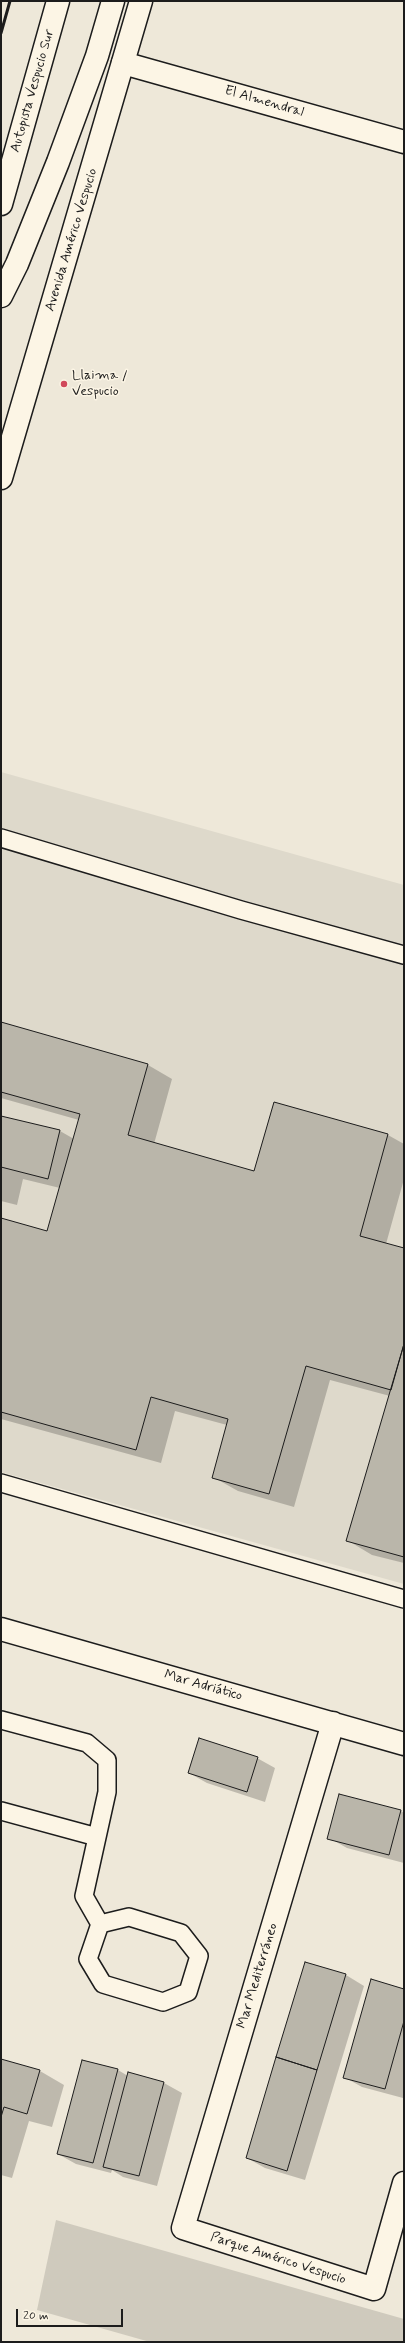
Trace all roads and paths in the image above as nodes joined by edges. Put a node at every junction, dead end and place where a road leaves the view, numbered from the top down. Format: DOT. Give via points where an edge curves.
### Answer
graph roads {
  1 [pos="58,1"];
  2 [pos="114,1"];
  3 [pos="141,1"];
  4 [pos="123,63"];
  5 [pos="404,142"];
  6 [pos="1,204"];
  7 [pos="1,296"];
  8 [pos="1,478"];
  9 [pos="1,838"];
  10 [pos="404,955"];
  11 [pos="1,1483"];
  12 [pos="404,1599"];
  13 [pos="1,1629"];
  14 [pos="1,1720"];
  15 [pos="333,1723"];
  16 [pos="404,1744"];
  17 [pos="1,1811"];
  18 [pos="97,1838"];
  19 [pos="100,1924"];
  20 [pos="404,2183"];
  21 [pos="183,2228"];
  1 -- 6 [label="main road, Autopista Vespucio Sur"];
  2 -- 7 [label="main road" via="97,56 58,162 17,264"];
  3 -- 4 [label="main road, Avenida Américo Vespucio"];
  4 -- 5 [label="main road, El Almendral"];
  4 -- 8 [label="main road, Avenida Américo Vespucio"];
  9 -- 10 [label="lane" via="241,910"];
  11 -- 12 [label="lane"];
  13 -- 15 [label="main road, Mar Adriático"];
  14 -- 18 [label="lane" via="87,1743 107,1760 107,1792"];
  15 -- 16 [label="main road, Mar Adriático"];
  15 -- 21 [label="main road, Mar Mediterráneo"];
  17 -- 18 [label="lane"];
  18 -- 19 [label="lane" via="84,1896"];
  19 -- 19 [label="lane" via="88,1959 103,1984 163,2002 188,1992 199,1956 181,1932 129,1917"];
  20 -- 21 [label="main road, Parque Américo Vespucio" via="374,2289"];
}
